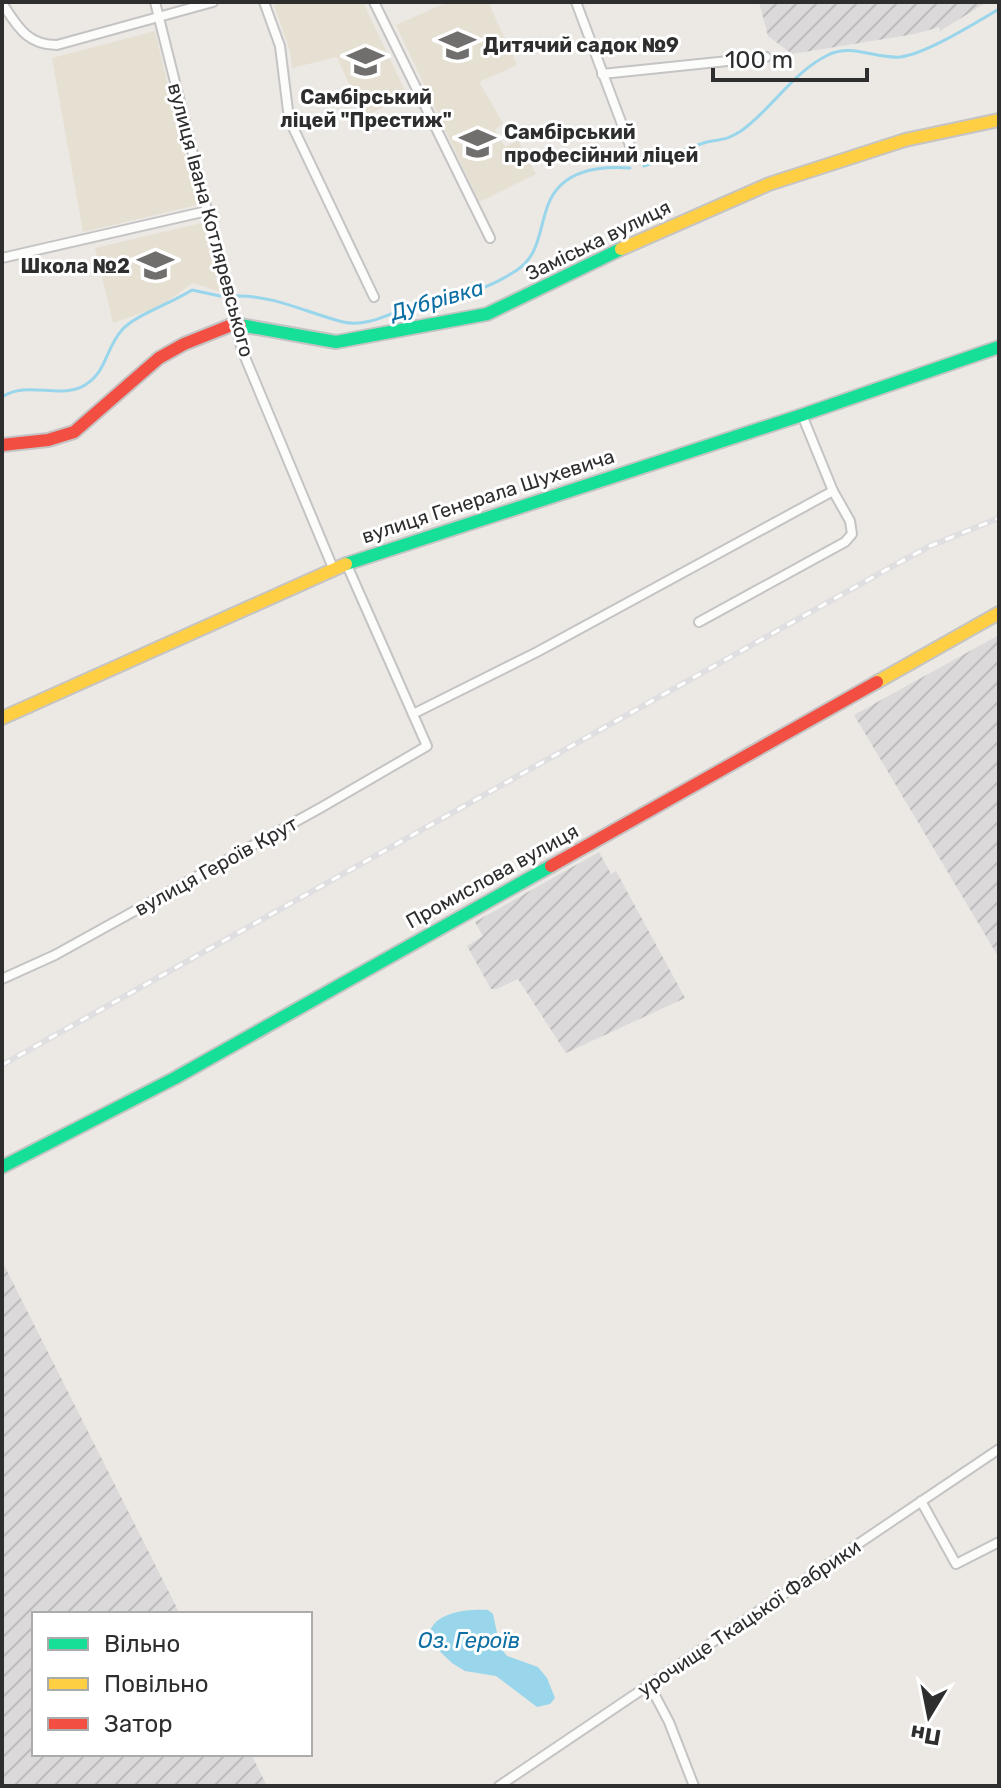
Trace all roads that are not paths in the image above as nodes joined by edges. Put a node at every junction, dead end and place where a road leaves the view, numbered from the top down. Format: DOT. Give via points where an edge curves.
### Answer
graph roads {
  1 [pos="155,2"];
  2 [pos="213,2"];
  3 [pos="264,2"];
  4 [pos="374,2"];
  5 [pos="576,2"];
  6 [pos="2,3"];
  7 [pos="158,16"];
  8 [pos="766,57"];
  9 [pos="602,74"];
  10 [pos="999,120"];
  11 [pos="635,159"];
  12 [pos="207,211"];
  13 [pos="490,238"];
  14 [pos="2,258"];
  15 [pos="374,297"];
  16 [pos="234,324"];
  17 [pos="999,347"];
  18 [pos="802,415"];
  19 [pos="2,445"];
  20 [pos="833,491"];
  21 [pos="346,563"];
  22 [pos="333,568"];
  23 [pos="999,613"];
  24 [pos="699,622"];
  25 [pos="413,714"];
  26 [pos="2,718"];
  27 [pos="2,979"];
  28 [pos="2,1167"];
  29 [pos="999,1449"];
  30 [pos="921,1501"];
  31 [pos="999,1542"];
  32 [pos="650,1686"];
  33 [pos="499,1786"];
  34 [pos="694,1786"];
  1 -- 7 [label="street, вулиця Івана Котляревського"];
  2 -- 7 [label="street"];
  3 -- 15 [label="street" via="280,46 289,119"];
  4 -- 13 [label="street"];
  5 -- 9 [label="street"];
  6 -- 7 [label="street" via="23,34 45,45"];
  7 -- 12 [label="street, вулиця Івана Котляревського"];
  8 -- 9 [label="street"];
  9 -- 11 [label="street"];
  10 -- 16 [label="street, Заміська вулиця" via="905,140 769,184 487,314 336,342"];
  12 -- 14 [label="street"];
  12 -- 16 [label="street, вулиця Івана Котляревського"];
  16 -- 19 [label="street" via="159,358 74,432 39,443"];
  16 -- 22 [label="street, вулиця Івана Котляревського"];
  17 -- 18 [label="street, вулиця Генерала Шухевича"];
  18 -- 20 [label="street"];
  18 -- 21 [label="street, вулиця Генерала Шухевича"];
  20 -- 24 [label="street" via="850,521 849,538"];
  20 -- 25 [label="street"];
  21 -- 22 [label="street, вулиця Генерала Шухевича"];
  21 -- 25 [label="street"];
  22 -- 26 [label="street, вулиця Генерала Шухевича"];
  23 -- 28 [label="street, Промислова вулиця" via="175,1078"];
  25 -- 27 [label="street, вулиця Героїв Крут" via="427,746 55,955"];
  29 -- 30 [label="street, урочище Ткацької Фабрики"];
  30 -- 31 [label="street" via="956,1564"];
  30 -- 32 [label="street, урочище Ткацької Фабрики"];
  32 -- 33 [label="street, урочище Ткацької Фабрики"];
  32 -- 34 [label="street"];
}
